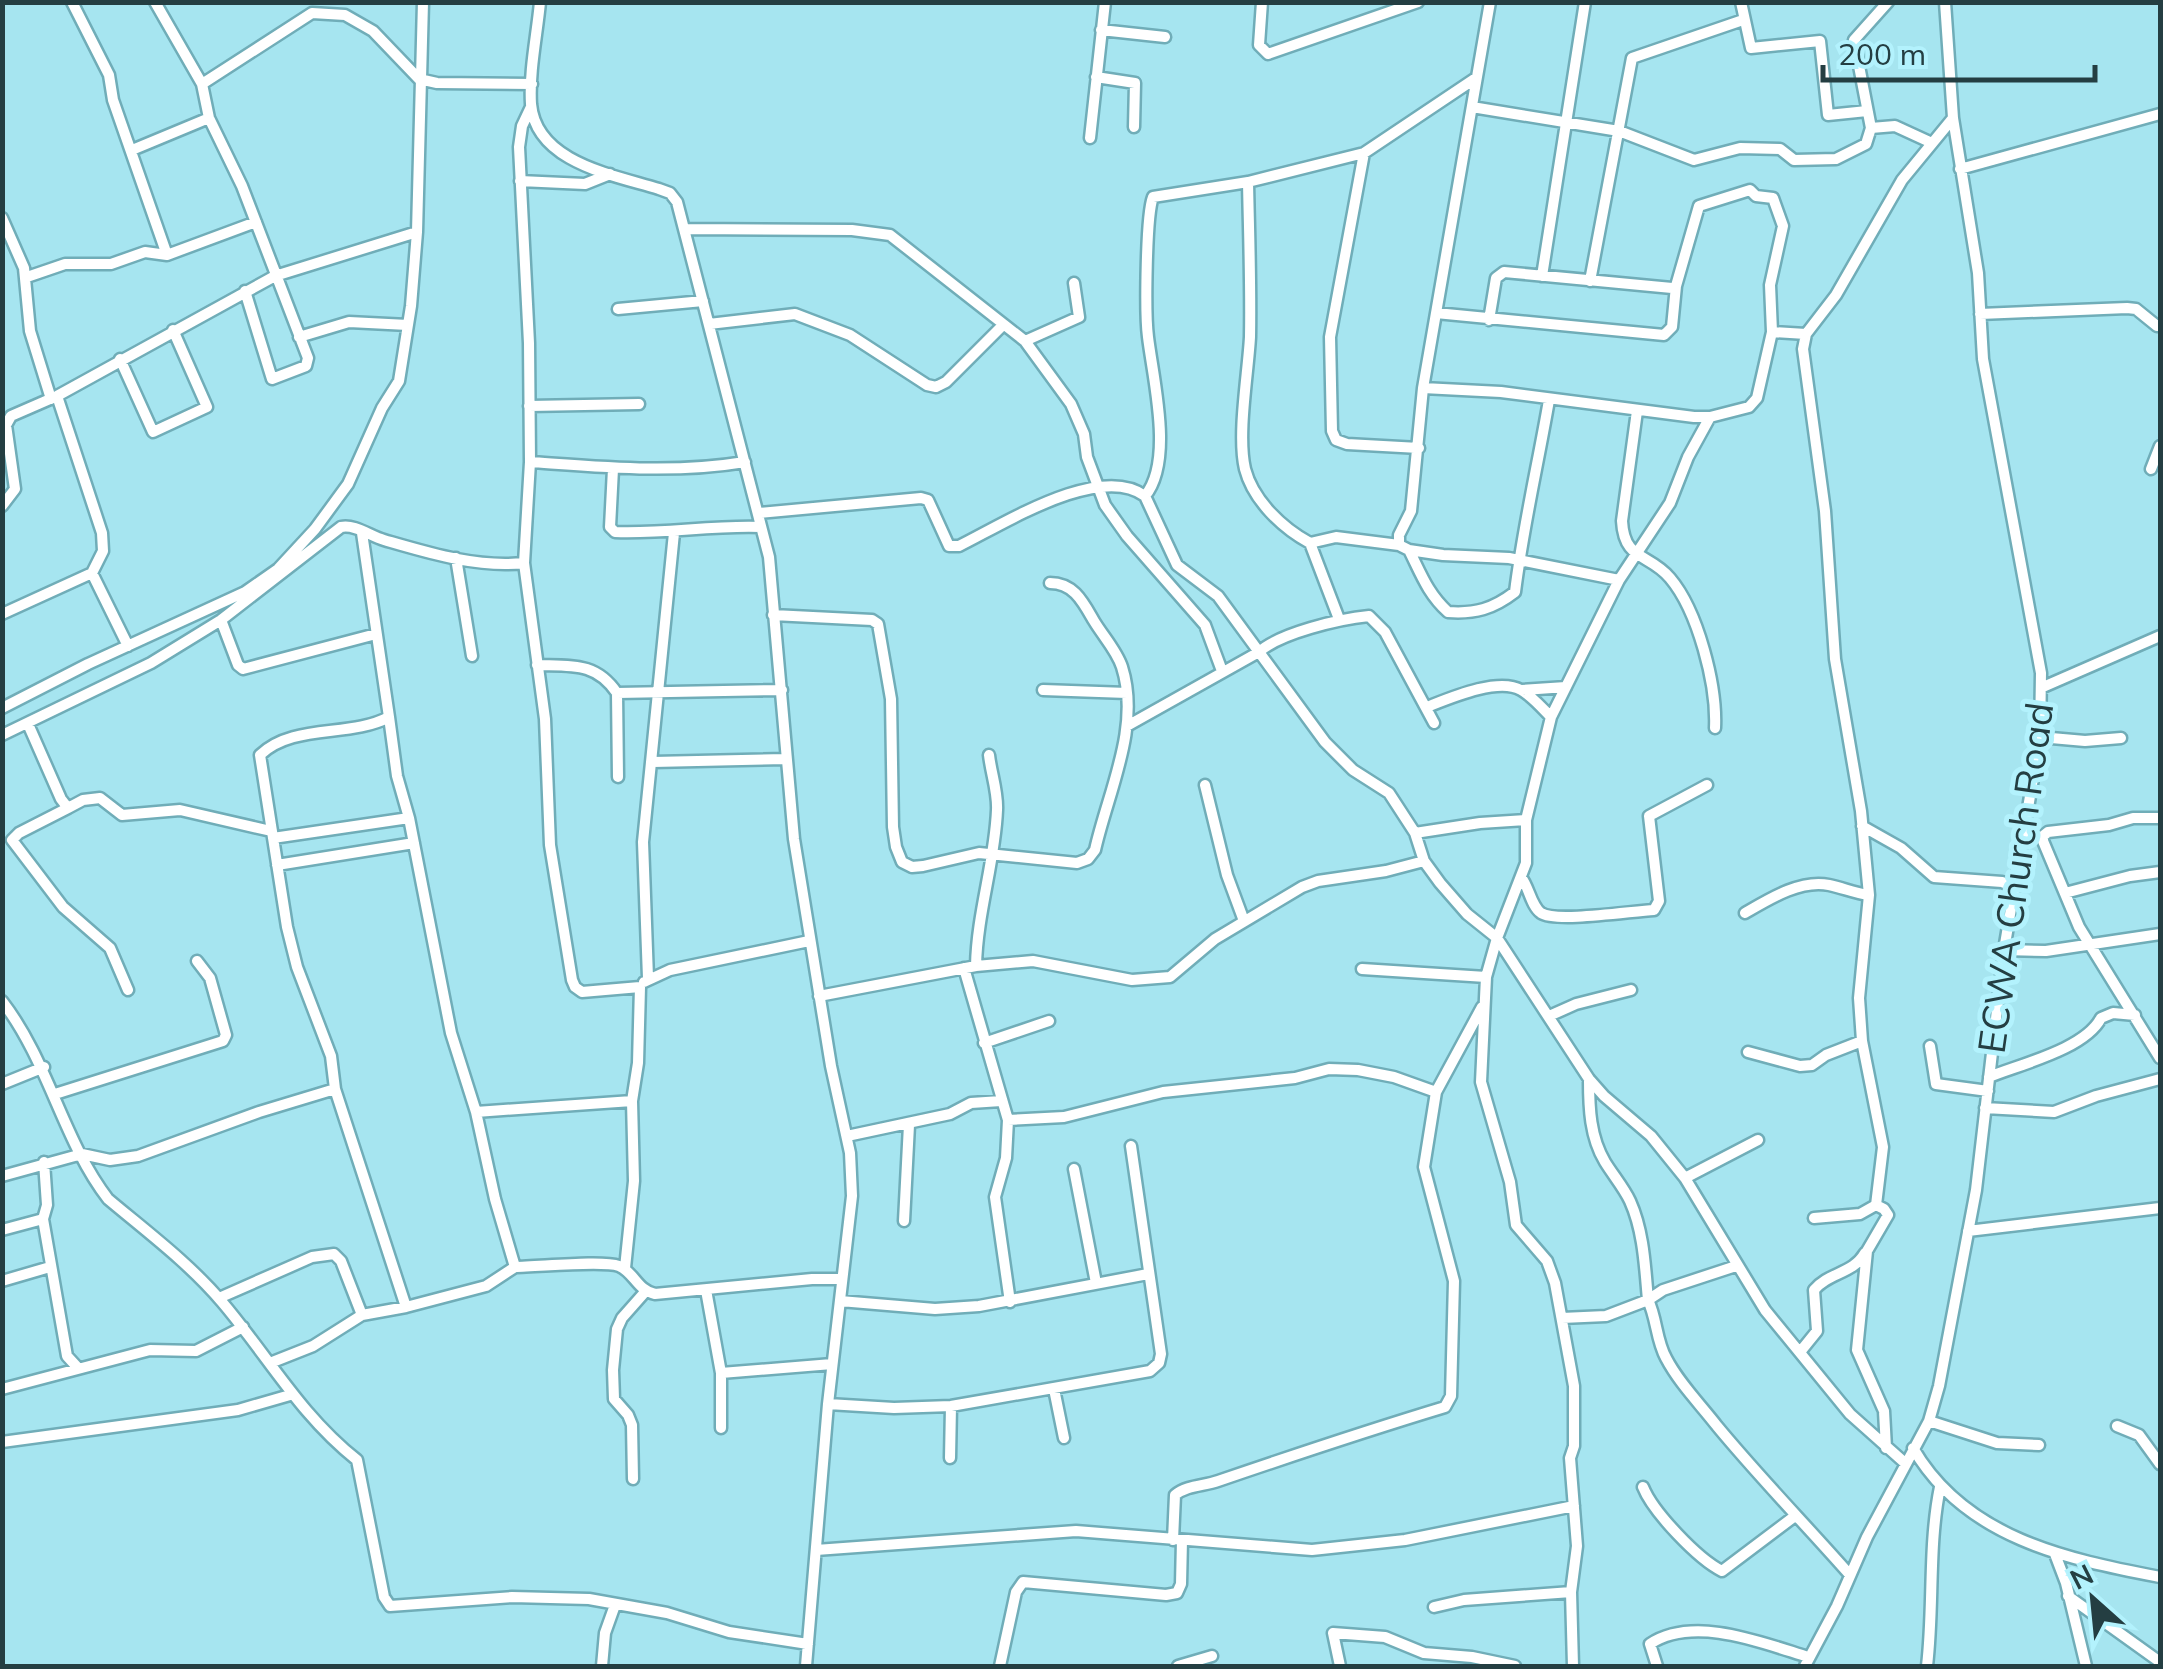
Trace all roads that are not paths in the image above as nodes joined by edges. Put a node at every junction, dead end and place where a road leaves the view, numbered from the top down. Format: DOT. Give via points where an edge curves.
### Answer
graph roads {
  1 [pos="72,2"];
  2 [pos="155,2"];
  3 [pos="304,2"];
  4 [pos="423,2"];
  5 [pos="540,2"];
  6 [pos="1104,2"];
  7 [pos="1262,2"];
  8 [pos="1418,2"];
  9 [pos="1490,2"];
  10 [pos="1585,2"];
  11 [pos="1741,2"];
  12 [pos="1888,2"];
  13 [pos="1945,2"];
  14 [pos="312,14"];
  15 [pos="1743,20"];
  16 [pos="1102,30"];
  17 [pos="1165,37"];
  18 [pos="1096,77"];
  19 [pos="1476,78"];
  20 [pos="419,79"];
  21 [pos="202,84"];
  22 [pos="532,84"];
  23 [pos="531,107"];
  24 [pos="1472,107"];
  25 [pos="1867,111"];
  26 [pos="2158,115"];
  27 [pos="210,118"];
  28 [pos="1953,118"];
  29 [pos="1566,120"];
  30 [pos="1134,127"];
  31 [pos="1871,128"];
  32 [pos="2160,128"];
  33 [pos="1619,131"];
  34 [pos="1090,138"];
  35 [pos="1932,143"];
  36 [pos="132,150"];
  37 [pos="1364,153"];
  38 [pos="1960,169"];
  39 [pos="610,174"];
  40 [pos="520,180"];
  41 [pos="1248,182"];
  42 [pos="3,220"];
  43 [pos="256,222"];
  44 [pos="684,228"];
  45 [pos="416,232"];
  46 [pos="167,255"];
  47 [pos="275,276"];
  48 [pos="1542,276"];
  49 [pos="27,277"];
  50 [pos="1590,281"];
  51 [pos="1074,283"];
  52 [pos="1676,286"];
  53 [pos="244,291"];
  54 [pos="703,301"];
  55 [pos="618,308"];
  56 [pos="1436,313"];
  57 [pos="1980,314"];
  58 [pos="1489,320"];
  59 [pos="709,324"];
  60 [pos="408,325"];
  61 [pos="1003,326"];
  62 [pos="2158,326"];
  63 [pos="174,330"];
  64 [pos="1772,332"];
  65 [pos="1806,334"];
  66 [pos="299,337"];
  67 [pos="1026,341"];
  68 [pos="120,359"];
  69 [pos="1423,388"];
  70 [pos="54,398"];
  71 [pos="1549,400"];
  72 [pos="639,404"];
  73 [pos="528,406"];
  74 [pos="1637,412"];
  75 [pos="1710,417"];
  76 [pos="2160,446"];
  77 [pos="1419,448"];
  78 [pos="530,462"];
  79 [pos="745,462"];
  80 [pos="613,469"];
  81 [pos="2151,469"];
  82 [pos="1098,485"];
  83 [pos="1144,496"];
  84 [pos="2,506"];
  85 [pos="759,513"];
  86 [pos="762,527"];
  87 [pos="362,533"];
  88 [pos="674,533"];
  89 [pos="1310,543"];
  90 [pos="1404,548"];
  91 [pos="1637,554"];
  92 [pos="456,558"];
  93 [pos="1519,560"];
  94 [pos="524,563"];
  95 [pos="92,573"];
  96 [pos="1619,580"];
  97 [pos="1050,582"];
  98 [pos="2,614"];
  99 [pos="772,616"];
  100 [pos="1340,619"];
  101 [pos="222,620"];
  102 [pos="376,634"];
  103 [pos="2160,636"];
  104 [pos="128,646"];
  105 [pos="1259,652"];
  106 [pos="472,656"];
  107 [pos="538,666"];
  108 [pos="1222,670"];
  109 [pos="1566,687"];
  110 [pos="2043,687"];
  111 [pos="782,690"];
  112 [pos="1043,690"];
  113 [pos="1522,690"];
  114 [pos="617,693"];
  115 [pos="1127,693"];
  116 [pos="659,694"];
  117 [pos="1427,707"];
  118 [pos="2,708"];
  119 [pos="389,716"];
  120 [pos="1552,717"];
  121 [pos="1434,723"];
  122 [pos="28,724"];
  123 [pos="1128,726"];
  124 [pos="1715,728"];
  125 [pos="2,735"];
  126 [pos="2040,737"];
  127 [pos="2120,738"];
  128 [pos="989,755"];
  129 [pos="785,758"];
  130 [pos="653,762"];
  131 [pos="618,777"];
  132 [pos="1707,784"];
  133 [pos="1205,785"];
  134 [pos="68,808"];
  135 [pos="409,818"];
  136 [pos="2160,818"];
  137 [pos="1526,820"];
  138 [pos="2026,821"];
  139 [pos="1862,826"];
  140 [pos="272,834"];
  141 [pos="1415,834"];
  142 [pos="2043,836"];
  143 [pos="414,843"];
  144 [pos="993,853"];
  145 [pos="1424,860"];
  146 [pos="277,865"];
  147 [pos="2160,872"];
  148 [pos="1522,878"];
  149 [pos="2015,887"];
  150 [pos="2065,893"];
  151 [pos="1868,895"];
  152 [pos="1745,912"];
  153 [pos="1244,921"];
  154 [pos="2160,934"];
  155 [pos="1497,938"];
  156 [pos="809,941"];
  157 [pos="2091,945"];
  158 [pos="2004,950"];
  159 [pos="197,961"];
  160 [pos="970,967"];
  161 [pos="1362,969"];
  162 [pos="1486,977"];
  163 [pos="644,982"];
  164 [pos="128,990"];
  165 [pos="1631,990"];
  166 [pos="819,996"];
  167 [pos="2,1001"];
  168 [pos="1484,1004"];
  169 [pos="2135,1015"];
  170 [pos="1549,1016"];
  171 [pos="1050,1021"];
  172 [pos="2160,1032"];
  173 [pos="2147,1037"];
  174 [pos="1862,1041"];
  175 [pos="984,1044"];
  176 [pos="1930,1046"];
  177 [pos="1748,1052"];
  178 [pos="2160,1058"];
  179 [pos="44,1067"];
  180 [pos="1990,1076"];
  181 [pos="1589,1079"];
  182 [pos="2160,1079"];
  183 [pos="2,1084"];
  184 [pos="334,1089"];
  185 [pos="1988,1091"];
  186 [pos="1436,1092"];
  187 [pos="54,1094"];
  188 [pos="632,1101"];
  189 [pos="1001,1101"];
  190 [pos="1986,1108"];
  191 [pos="476,1112"];
  192 [pos="1008,1120"];
  193 [pos="909,1125"];
  194 [pos="846,1136"];
  195 [pos="1758,1140"];
  196 [pos="1131,1146"];
  197 [pos="82,1154"];
  198 [pos="44,1162"];
  199 [pos="1074,1168"];
  200 [pos="2,1176"];
  201 [pos="1685,1178"];
  202 [pos="1876,1205"];
  203 [pos="2160,1208"];
  204 [pos="1814,1218"];
  205 [pos="43,1219"];
  206 [pos="904,1222"];
  207 [pos="2,1230"];
  208 [pos="1968,1231"];
  209 [pos="1867,1250"];
  210 [pos="516,1266"];
  211 [pos="1736,1266"];
  212 [pos="50,1267"];
  213 [pos="625,1268"];
  214 [pos="1148,1274"];
  215 [pos="842,1279"];
  216 [pos="2,1281"];
  217 [pos="1096,1283"];
  218 [pos="706,1290"];
  219 [pos="645,1292"];
  220 [pos="219,1298"];
  221 [pos="1648,1300"];
  222 [pos="840,1301"];
  223 [pos="1010,1302"];
  224 [pos="406,1307"];
  225 [pos="362,1315"];
  226 [pos="1562,1318"];
  227 [pos="243,1327"];
  228 [pos="1800,1352"];
  229 [pos="270,1363"];
  230 [pos="832,1364"];
  231 [pos="78,1368"];
  232 [pos="721,1372"];
  233 [pos="2,1389"];
  234 [pos="1054,1390"];
  235 [pos="290,1395"];
  236 [pos="828,1404"];
  237 [pos="951,1406"];
  238 [pos="1929,1422"];
  239 [pos="2118,1426"];
  240 [pos="721,1428"];
  241 [pos="1064,1438"];
  242 [pos="2,1442"];
  243 [pos="2040,1445"];
  244 [pos="1913,1448"];
  245 [pos="1886,1449"];
  246 [pos="950,1458"];
  247 [pos="1906,1463"];
  248 [pos="2160,1464"];
  249 [pos="633,1480"];
  250 [pos="1643,1487"];
  251 [pos="1940,1487"];
  252 [pos="1574,1506"];
  253 [pos="1795,1516"];
  254 [pos="1177,1540"];
  255 [pos="816,1550"];
  256 [pos="2054,1554"];
  257 [pos="1850,1575"];
  258 [pos="2160,1577"];
  259 [pos="1571,1592"];
  260 [pos="2068,1596"];
  261 [pos="615,1605"];
  262 [pos="1434,1608"];
  263 [pos="808,1644"];
  264 [pos="1212,1656"];
  265 [pos="1806,1662"];
  266 [pos="2160,1662"];
  267 [pos="602,1666"];
  268 [pos="806,1666"];
  269 [pos="1000,1666"];
  270 [pos="1178,1666"];
  271 [pos="1340,1666"];
  272 [pos="1515,1666"];
  273 [pos="1573,1666"];
  274 [pos="1657,1666"];
  275 [pos="1927,1666"];
  276 [pos="2086,1666"];
  1 -- 36 [label="street" via="109,75"];
  2 -- 21 [label="street"];
  3 -- 14 [label="street"];
  4 -- 20 [label="street"];
  5 -- 22 [label="street"];
  6 -- 16 [label="street"];
  7 -- 8 [label="street" via="1259,45 1268,54"];
  9 -- 19 [label="street"];
  10 -- 29 [label="street"];
  11 -- 15 [label="street"];
  12 -- 25 [label="street" via="1854,40"];
  13 -- 28 [label="street, ECWA Church Road"];
  14 -- 20 [label="street" via="345,15 373,30"];
  14 -- 21 [label="street"];
  15 -- 25 [label="street" via="1751,48 1820,41 1828,115"];
  15 -- 33 [label="street" via="1632,58"];
  16 -- 17 [label="street"];
  16 -- 18 [label="street"];
  18 -- 30 [label="street" via="1135,83"];
  18 -- 34 [label="street"];
  19 -- 24 [label="street"];
  19 -- 37 [label="street"];
  20 -- 22 [label="street"];
  20 -- 45 [label="street"];
  21 -- 27 [label="street"];
  22 -- 23 [label="street"];
  23 -- 39 [label="street" via="555,148"];
  23 -- 40 [label="street" via="522,126"];
  24 -- 29 [label="street"];
  24 -- 56 [label="street"];
  25 -- 31 [label="street"];
  26 -- 32 [label="street"];
  26 -- 38 [label="street"];
  27 -- 36 [label="street"];
  27 -- 43 [label="street"];
  28 -- 35 [label="street"];
  28 -- 38 [label="street, ECWA Church Road"];
  29 -- 33 [label="street"];
  29 -- 48 [label="street"];
  31 -- 33 [label="street" via="1866,144 1836,159 1794,160 1780,149 1740,148 1694,160"];
  31 -- 35 [label="street" via="1895,126"];
  33 -- 50 [label="street"];
  35 -- 65 [label="street"];
  36 -- 46 [label="street"];
  37 -- 41 [label="street"];
  37 -- 77 [label="street" via="1330,338 1332,431 1347,444"];
  38 -- 57 [label="street, ECWA Church Road"];
  39 -- 40 [label="street" via="585,184"];
  39 -- 44 [label="street" via="670,193"];
  40 -- 73 [label="street"];
  41 -- 83 [label="street" via="1156,194 1150,202 1148,334 1159,446 1153,486"];
  41 -- 89 [label="street" via="1245,467 1274,516"];
  42 -- 49 [label="street"];
  43 -- 46 [label="street"];
  43 -- 47 [label="street"];
  44 -- 54 [label="street"];
  44 -- 61 [label="street" via="890,235"];
  45 -- 47 [label="street"];
  45 -- 60 [label="street"];
  46 -- 49 [label="street" via="65,264"];
  47 -- 53 [label="street"];
  47 -- 66 [label="street"];
  48 -- 50 [label="street"];
  48 -- 58 [label="street" via="1498,274"];
  49 -- 70 [label="street" via="30,331"];
  50 -- 52 [label="street"];
  51 -- 67 [label="street" via="1079,318"];
  52 -- 58 [label="street" via="1672,327 1664,335"];
  52 -- 64 [label="street" via="1699,206 1750,190 1772,197 1784,226 1770,285"];
  53 -- 63 [label="street"];
  53 -- 66 [label="street" via="272,379 308,362"];
  54 -- 55 [label="street"];
  54 -- 59 [label="street"];
  56 -- 58 [label="street"];
  56 -- 69 [label="street"];
  57 -- 62 [label="street" via="2126,308"];
  57 -- 110 [label="street, ECWA Church Road" via="1988,395"];
  59 -- 61 [label="street" via="794,314 850,335 936,387"];
  59 -- 79 [label="street"];
  60 -- 66 [label="street" via="349,322"];
  60 -- 104 [label="street" via="396,388 348,484 315,529 245,592"];
  61 -- 67 [label="street"];
  63 -- 68 [label="street"];
  63 -- 68 [label="street" via="207,406 153,432"];
  64 -- 65 [label="street"];
  64 -- 75 [label="street" via="1753,404"];
  65 -- 139 [label="street" via="1804,376 1825,511 1835,659"];
  67 -- 82 [label="street" via="1071,404"];
  68 -- 70 [label="street"];
  69 -- 71 [label="street"];
  69 -- 77 [label="street"];
  70 -- 84 [label="street" via="7,420 15,489"];
  70 -- 95 [label="street" via="102,533 103,551"];
  71 -- 74 [label="street"];
  71 -- 93 [label="street"];
  72 -- 73 [label="street"];
  73 -- 78 [label="street"];
  74 -- 75 [label="street"];
  74 -- 91 [label="street" via="1622,537"];
  75 -- 91 [label="street"];
  76 -- 81 [label="street"];
  77 -- 90 [label="street" via="1411,511 1399,535"];
  78 -- 80 [label="street"];
  78 -- 94 [label="street"];
  79 -- 80 [label="street"];
  79 -- 85 [label="street"];
  80 -- 88 [label="street" via="610,526 616,532"];
  82 -- 83 [label="street"];
  82 -- 85 [label="street" via="959,546 949,546 928,500 921,498"];
  82 -- 108 [label="street" via="1127,536 1205,625"];
  83 -- 105 [label="street" via="1177,565 1218,596"];
  85 -- 86 [label="street"];
  86 -- 88 [label="street"];
  86 -- 99 [label="street"];
  87 -- 92 [label="street"];
  87 -- 101 [label="street" via="341,527"];
  87 -- 102 [label="street"];
  88 -- 116 [label="street"];
  89 -- 90 [label="street" via="1336,537"];
  89 -- 100 [label="street"];
  90 -- 93 [label="street"];
  90 -- 93 [label="street" via="1448,612 1473,614 1516,592"];
  91 -- 96 [label="street"];
  91 -- 124 [label="street" via="1672,579 1694,623 1716,706"];
  92 -- 94 [label="street"];
  92 -- 106 [label="street"];
  93 -- 96 [label="street"];
  94 -- 107 [label="street"];
  95 -- 98 [label="street"];
  95 -- 104 [label="street"];
  96 -- 109 [label="street"];
  97 -- 115 [label="street" via="1080,597 1122,664"];
  99 -- 111 [label="street"];
  99 -- 144 [label="street" via="878,624 890,699 893,826 902,862 923,866"];
  100 -- 105 [label="street" via="1272,640"];
  100 -- 117 [label="street" via="1368,616 1385,632"];
  101 -- 102 [label="street" via="243,669"];
  101 -- 122 [label="street"];
  102 -- 119 [label="street"];
  103 -- 110 [label="street"];
  104 -- 118 [label="street"];
  105 -- 108 [label="street"];
  105 -- 141 [label="street" via="1325,742 1389,792"];
  107 -- 114 [label="street" via="577,666 605,676"];
  107 -- 163 [label="street" via="550,845 572,980 582,992"];
  108 -- 123 [label="street"];
  109 -- 113 [label="street"];
  109 -- 120 [label="street"];
  110 -- 126 [label="street, ECWA Church Road"];
  111 -- 116 [label="street"];
  111 -- 129 [label="street"];
  112 -- 115 [label="street"];
  113 -- 117 [label="street" via="1498,686"];
  113 -- 120 [label="street"];
  114 -- 116 [label="street"];
  114 -- 131 [label="street"];
  115 -- 123 [label="street"];
  116 -- 130 [label="street"];
  117 -- 121 [label="street"];
  119 -- 135 [label="street"];
  119 -- 140 [label="street" via="264,750 259,764"];
  120 -- 137 [label="street"];
  122 -- 125 [label="street"];
  122 -- 134 [label="street"];
  123 -- 144 [label="street" via="1088,859 1040,861"];
  126 -- 127 [label="street"];
  126 -- 138 [label="street, ECWA Church Road"];
  128 -- 144 [label="street" via="997,802"];
  129 -- 130 [label="street"];
  129 -- 156 [label="street"];
  130 -- 163 [label="street" via="643,842"];
  132 -- 148 [label="street" via="1649,816 1654,910 1552,917 1536,907"];
  133 -- 153 [label="street"];
  134 -- 140 [label="street" via="100,798 122,815 180,810"];
  134 -- 164 [label="street" via="12,840 63,907 110,948"];
  135 -- 140 [label="street"];
  135 -- 143 [label="street"];
  136 -- 142 [label="street"];
  137 -- 141 [label="street"];
  137 -- 148 [label="street"];
  138 -- 142 [label="street"];
  138 -- 149 [label="street, ECWA Church Road"];
  139 -- 149 [label="street" via="1934,876"];
  139 -- 151 [label="street"];
  140 -- 146 [label="street"];
  141 -- 145 [label="street"];
  142 -- 150 [label="street"];
  143 -- 146 [label="street"];
  143 -- 191 [label="street" via="451,1033"];
  144 -- 160 [label="street"];
  145 -- 153 [label="street" via="1318,881"];
  145 -- 155 [label="street" via="1467,914"];
  146 -- 184 [label="street" via="297,967 331,1056"];
  147 -- 150 [label="street"];
  148 -- 155 [label="street"];
  149 -- 158 [label="street, ECWA Church Road"];
  150 -- 157 [label="street"];
  151 -- 152 [label="street" via="1808,886"];
  151 -- 174 [label="street"];
  153 -- 160 [label="street" via="1170,978 1132,980 1033,962"];
  154 -- 157 [label="street"];
  155 -- 162 [label="street"];
  155 -- 170 [label="street"];
  156 -- 163 [label="street" via="670,970"];
  156 -- 166 [label="street"];
  157 -- 158 [label="street"];
  157 -- 169 [label="street"];
  158 -- 180 [label="street, ECWA Church Road"];
  159 -- 187 [label="street" via="210,978 223,1041"];
  160 -- 166 [label="street"];
  160 -- 175 [label="street"];
  161 -- 162 [label="street"];
  162 -- 168 [label="street"];
  163 -- 188 [label="street"];
  165 -- 170 [label="street"];
  166 -- 194 [label="street"];
  167 -- 179 [label="street"];
  168 -- 186 [label="street"];
  168 -- 226 [label="street" via="1482,1082 1516,1225 1548,1261"];
  169 -- 173 [label="street"];
  169 -- 180 [label="street" via="2100,1018 2082,1040"];
  170 -- 181 [label="street"];
  171 -- 175 [label="street"];
  172 -- 173 [label="street"];
  173 -- 178 [label="street"];
  174 -- 177 [label="street" via="1812,1065"];
  174 -- 202 [label="street" via="1883,1148"];
  175 -- 189 [label="street"];
  176 -- 185 [label="street" via="1936,1084"];
  179 -- 183 [label="street"];
  179 -- 187 [label="street"];
  180 -- 185 [label="street, ECWA Church Road"];
  181 -- 201 [label="street"];
  181 -- 221 [label="street" via="1589,1115 1602,1158 1638,1224"];
  182 -- 190 [label="street" via="2054,1112"];
  184 -- 197 [label="street" via="138,1156"];
  184 -- 224 [label="street"];
  185 -- 190 [label="street, ECWA Church Road"];
  186 -- 192 [label="street" via="1394,1077 1329,1069 1163,1092 1064,1117"];
  186 -- 254 [label="street" via="1424,1167 1454,1281 1446,1407 1182,1489 1175,1495"];
  187 -- 197 [label="street"];
  188 -- 191 [label="street"];
  188 -- 213 [label="street" via="634,1182"];
  189 -- 192 [label="street"];
  189 -- 193 [label="street" via="971,1103"];
  190 -- 208 [label="street, ECWA Church Road"];
  191 -- 210 [label="street"];
  192 -- 223 [label="street" via="994,1197"];
  193 -- 194 [label="street"];
  193 -- 206 [label="street"];
  194 -- 215 [label="street" via="852,1196"];
  195 -- 201 [label="street"];
  196 -- 214 [label="street"];
  197 -- 198 [label="street"];
  197 -- 220 [label="street" via="108,1198"];
  198 -- 200 [label="street"];
  198 -- 205 [label="street"];
  199 -- 217 [label="street"];
  201 -- 211 [label="street"];
  202 -- 204 [label="street" via="1860,1214"];
  202 -- 209 [label="street" via="1888,1216"];
  203 -- 208 [label="street"];
  205 -- 207 [label="street"];
  205 -- 212 [label="street"];
  208 -- 238 [label="street, ECWA Church Road"];
  209 -- 228 [label="street" via="1859,1264 1814,1290 1817,1331"];
  209 -- 245 [label="street" via="1858,1350 1884,1412"];
  210 -- 213 [label="street"];
  210 -- 224 [label="street" via="486,1286"];
  211 -- 221 [label="street"];
  211 -- 228 [label="street"];
  212 -- 216 [label="street"];
  212 -- 231 [label="street" via="66,1356"];
  213 -- 219 [label="street"];
  214 -- 217 [label="street"];
  214 -- 234 [label="street" via="1159,1364"];
  215 -- 218 [label="street"];
  215 -- 222 [label="street"];
  217 -- 223 [label="street"];
  218 -- 219 [label="street"];
  218 -- 232 [label="street"];
  219 -- 249 [label="street" via="617,1329 613,1370 614,1398 632,1426"];
  220 -- 225 [label="street" via="312,1257 334,1254"];
  220 -- 227 [label="street"];
  221 -- 226 [label="street" via="1606,1316"];
  221 -- 253 [label="street" via="1667,1361"];
  222 -- 223 [label="street" via="934,1309"];
  222 -- 230 [label="street"];
  224 -- 225 [label="street"];
  225 -- 229 [label="street"];
  226 -- 252 [label="street" via="1574,1386"];
  227 -- 229 [label="street"];
  227 -- 231 [label="street" via="196,1351 150,1350"];
  228 -- 245 [label="street"];
  229 -- 235 [label="street"];
  230 -- 232 [label="street"];
  230 -- 236 [label="street"];
  231 -- 233 [label="street"];
  232 -- 240 [label="street"];
  234 -- 237 [label="street"];
  234 -- 241 [label="street"];
  235 -- 242 [label="street" via="238,1410"];
  235 -- 261 [label="street" via="357,1460 390,1606 512,1597"];
  236 -- 237 [label="street"];
  236 -- 255 [label="street"];
  237 -- 246 [label="street"];
  238 -- 243 [label="street" via="1998,1443"];
  238 -- 244 [label="street, ECWA Church Road"];
  239 -- 248 [label="street" via="2139,1434"];
  244 -- 247 [label="street, ECWA Church Road"];
  244 -- 251 [label="street"];
  245 -- 247 [label="street"];
  247 -- 257 [label="street, ECWA Church Road"];
  250 -- 253 [label="street" via="1649,1504 1722,1572"];
  251 -- 256 [label="street" via="1995,1529"];
  251 -- 275 [label="street"];
  252 -- 254 [label="street" via="1355,1547 1281,1550"];
  252 -- 259 [label="street"];
  253 -- 257 [label="street"];
  254 -- 255 [label="street" via="1076,1531"];
  254 -- 269 [label="street" via="1181,1584 1166,1595 1023,1582"];
  255 -- 263 [label="street"];
  256 -- 258 [label="street"];
  256 -- 260 [label="street"];
  257 -- 265 [label="street, ECWA Church Road"];
  259 -- 262 [label="street"];
  259 -- 273 [label="street"];
  260 -- 266 [label="street"];
  260 -- 276 [label="street"];
  261 -- 263 [label="street"];
  261 -- 267 [label="street"];
  263 -- 268 [label="street"];
  264 -- 270 [label="street"];
  265 -- 274 [label="street" via="1703,1631 1650,1644"];
  271 -- 272 [label="street" via="1334,1633 1341,1632"];
}
